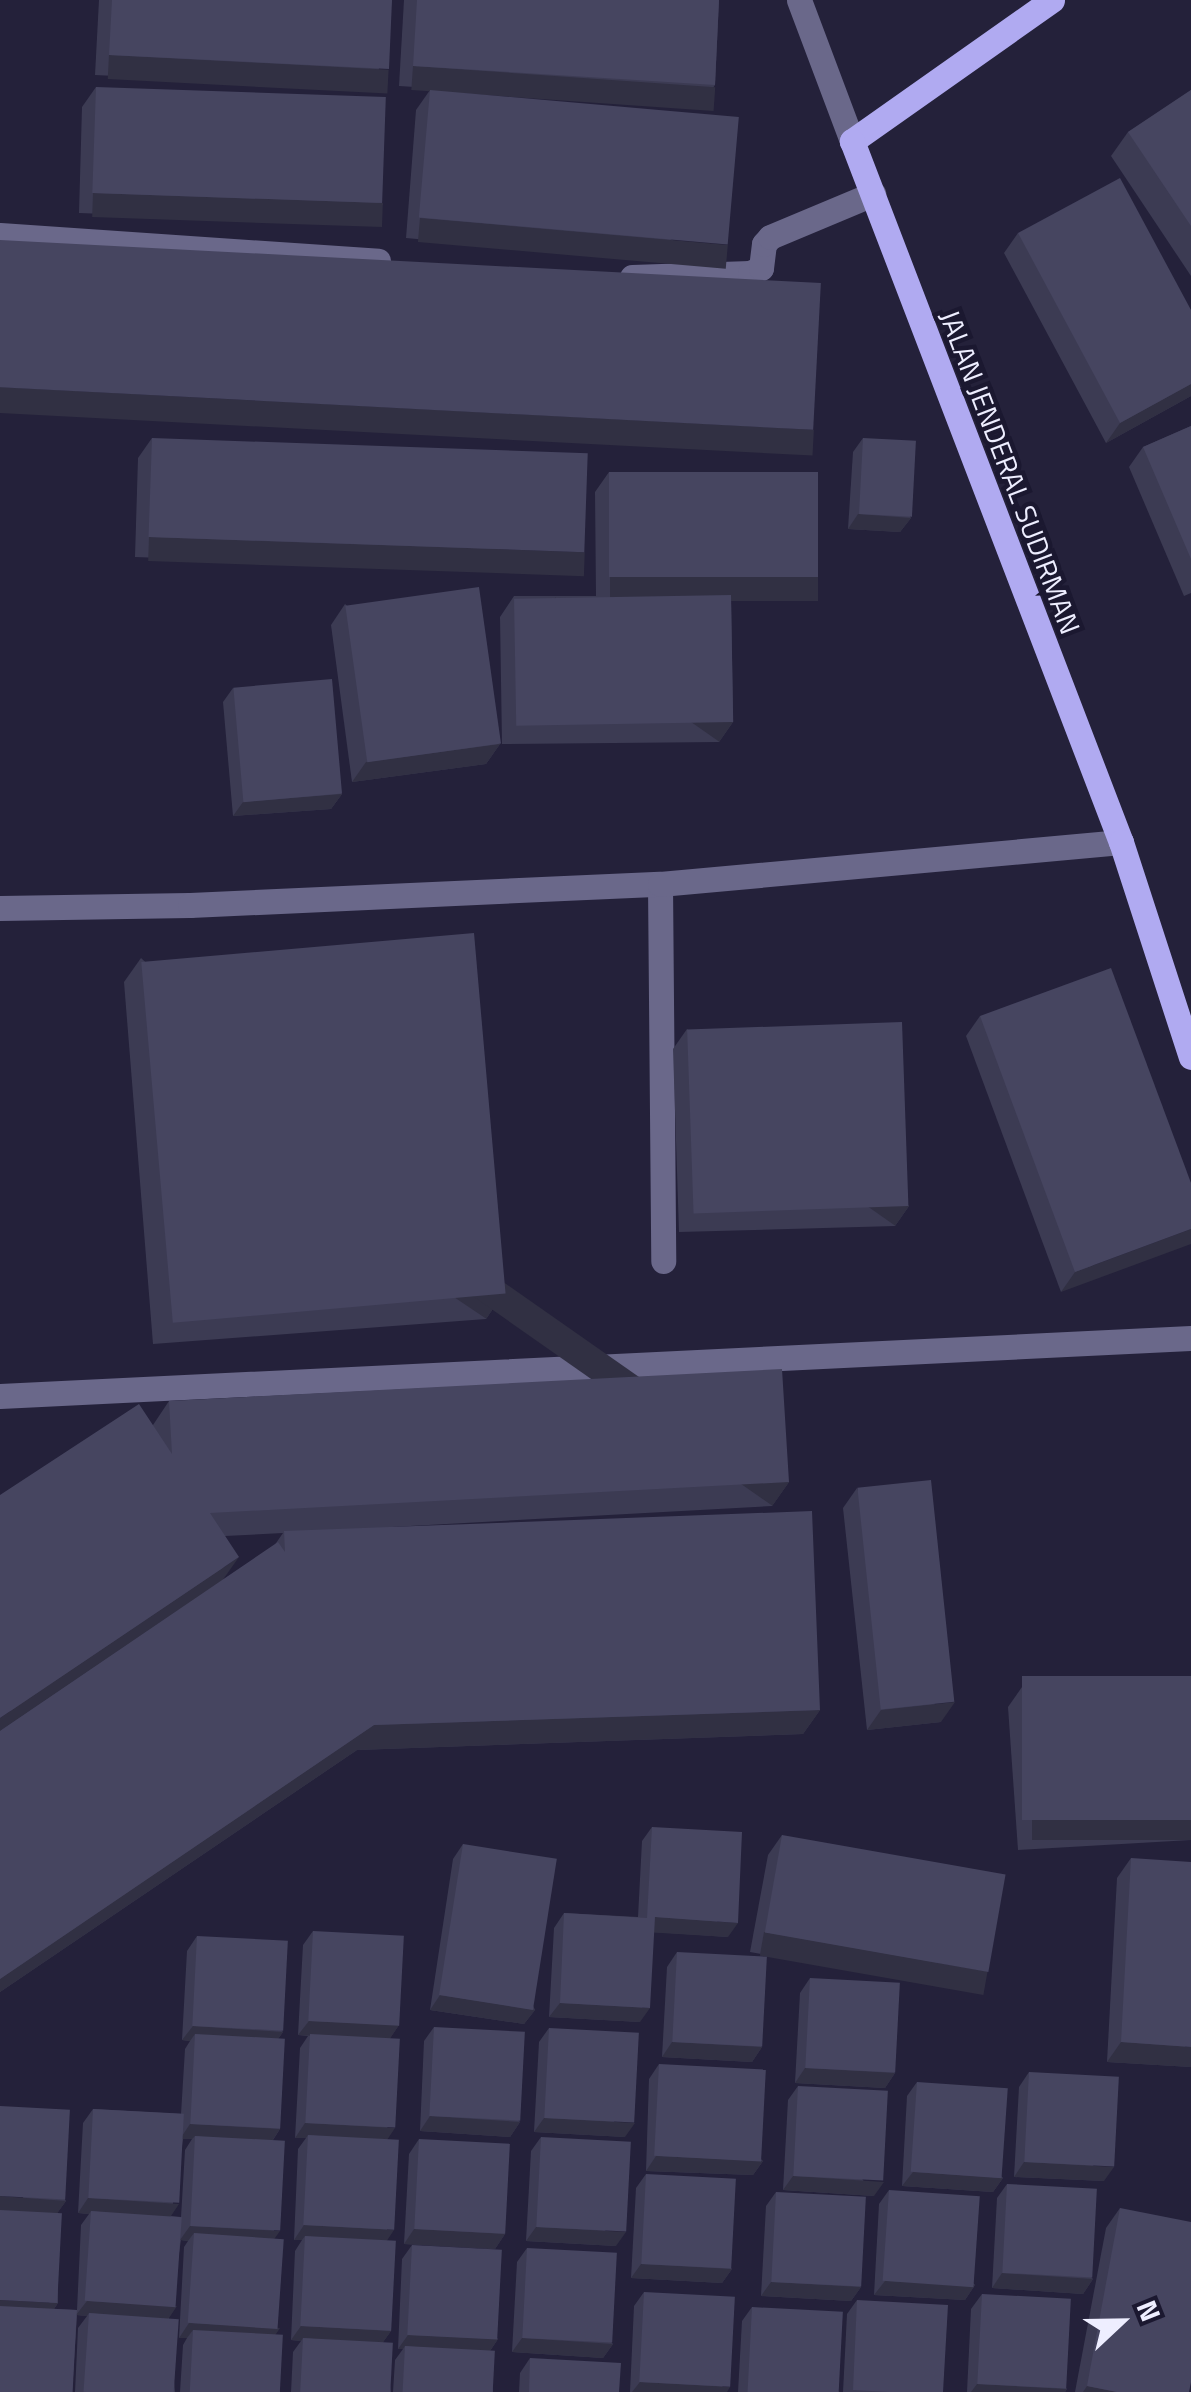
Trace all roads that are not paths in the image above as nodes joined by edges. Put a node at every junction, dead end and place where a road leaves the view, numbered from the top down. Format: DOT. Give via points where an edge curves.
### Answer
graph roads {
  1 [pos="799,0"];
  2 [pos="1052,0"];
  3 [pos="852,141"];
  4 [pos="873,194"];
  5 [pos="0,235"];
  6 [pos="410,263"];
  7 [pos="604,276"];
  8 [pos="1122,842"];
  9 [pos="660,884"];
  10 [pos="0,908"];
  11 [pos="1191,1057"];
  12 [pos="664,1261"];
  13 [pos="1191,1338"];
  14 [pos="0,1396"];
  1 -- 3 [label="street"];
  2 -- 3 [label="main road"];
  3 -- 4 [label="main road, JALAN JENDERAL SUDIRMAN"];
  4 -- 7 [label="street" via="766,240 761,268 750,273"];
  4 -- 8 [label="main road, JALAN JENDERAL SUDIRMAN"];
  5 -- 6 [label="street"];
  8 -- 9 [label="street"];
  8 -- 11 [label="main road, JALAN JENDERAL SUDIRMAN"];
  9 -- 10 [label="street"];
  9 -- 12 [label="street"];
  13 -- 14 [label="street"];
}
